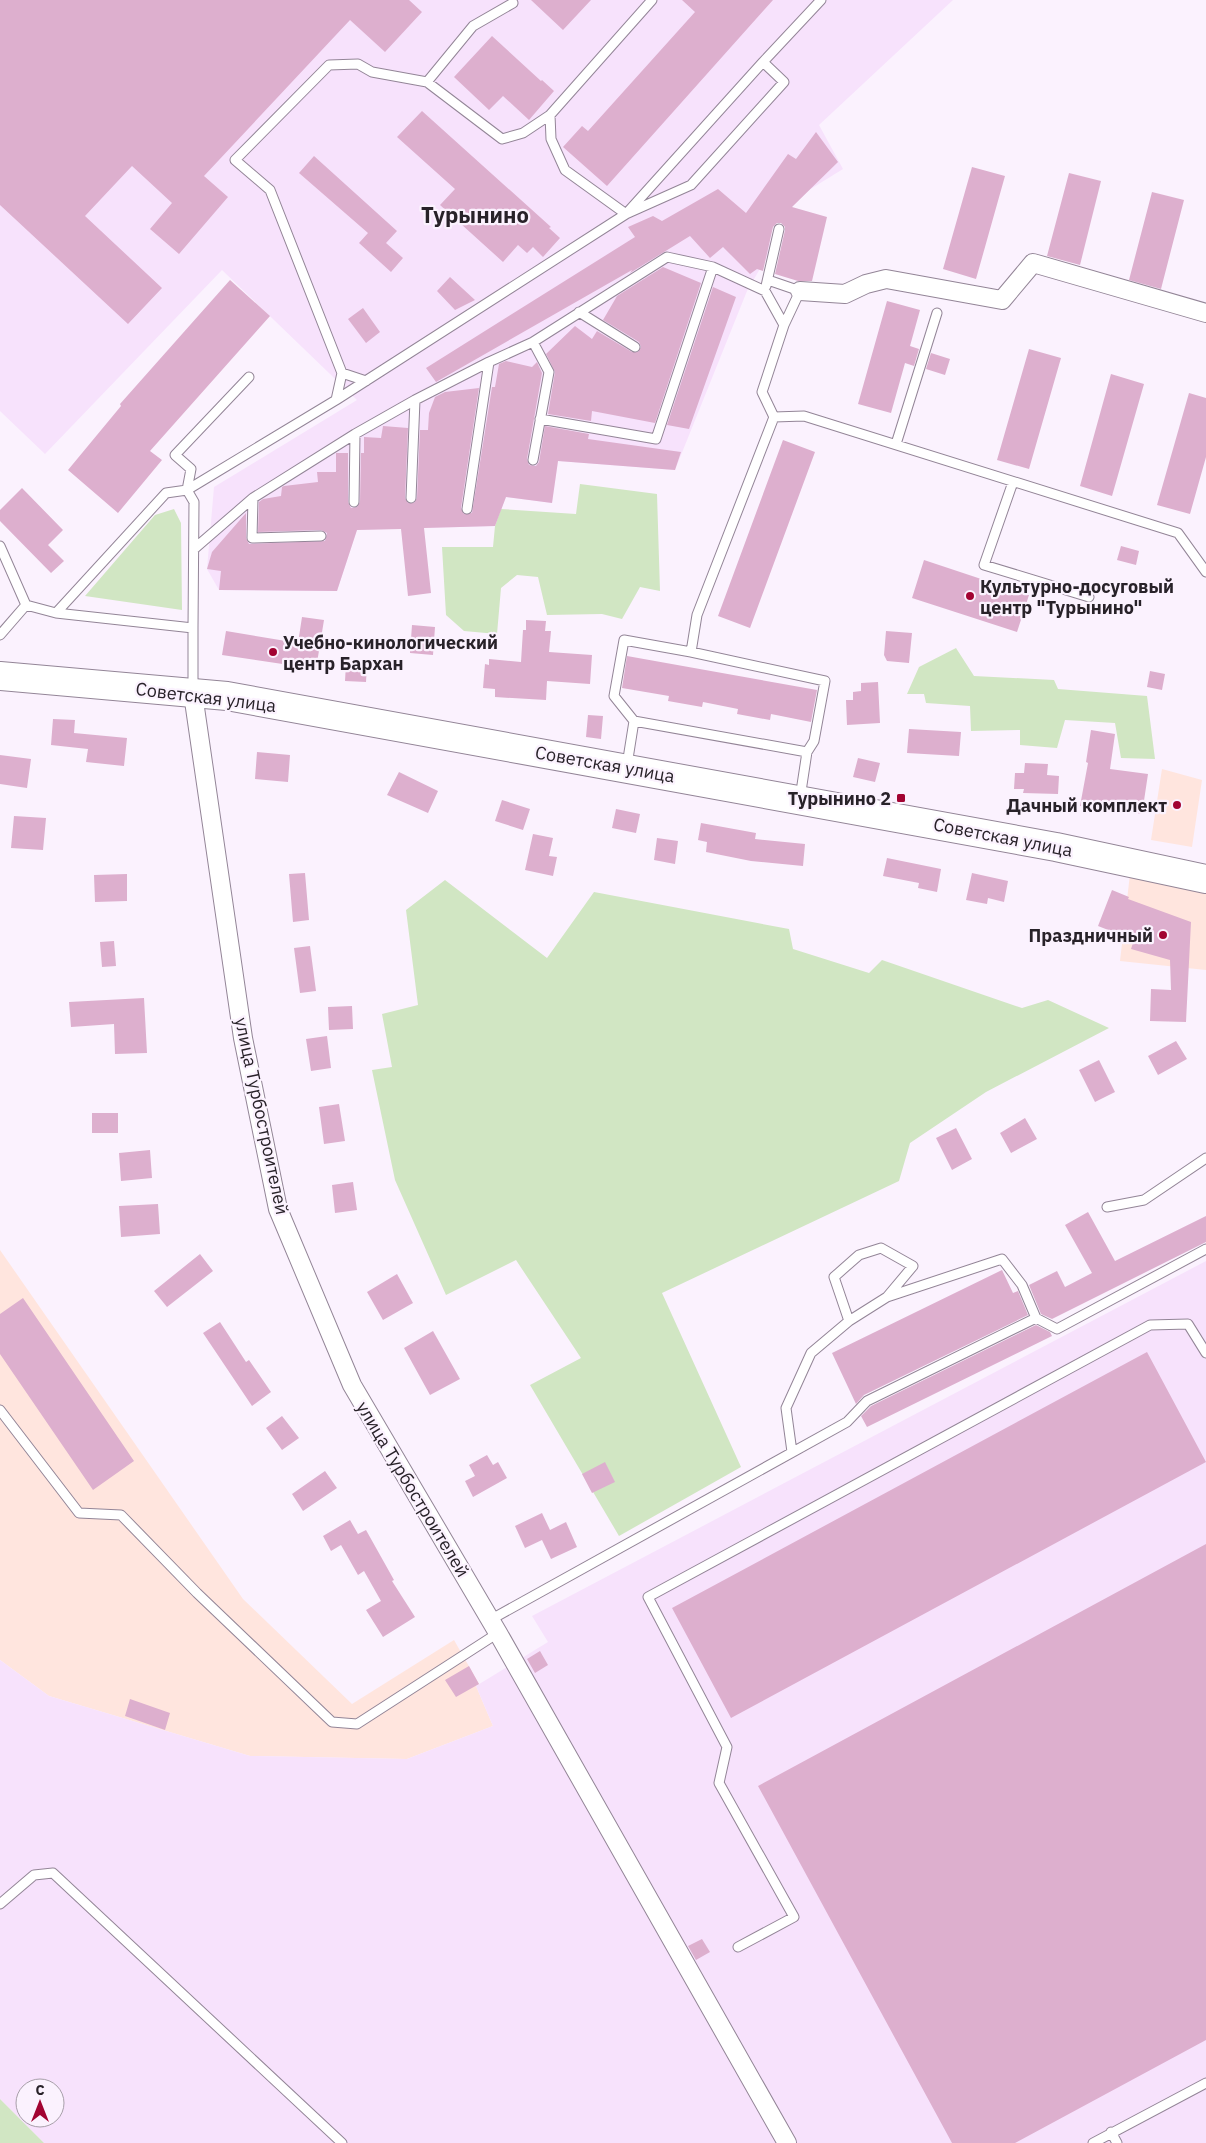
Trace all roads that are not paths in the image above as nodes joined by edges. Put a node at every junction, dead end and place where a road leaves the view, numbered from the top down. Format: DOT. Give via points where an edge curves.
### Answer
graph roads {
  1 [pos="652,0"];
  2 [pos="821,0"];
  3 [pos="513,3"];
  4 [pos="763,62"];
  5 [pos="427,82"];
  6 [pos="550,114"];
  7 [pos="626,214"];
  8 [pos="779,229"];
  9 [pos="713,267"];
  10 [pos="768,280"];
  11 [pos="765,291"];
  12 [pos="800,291"];
  13 [pos="579,312"];
  14 [pos="937,313"];
  15 [pos="1206,313"];
  16 [pos="784,326"];
  17 [pos="533,342"];
  18 [pos="635,347"];
  19 [pos="489,362"];
  20 [pos="342,373"];
  21 [pos="249,377"];
  22 [pos="366,380"];
  23 [pos="336,400"];
  24 [pos="415,400"];
  25 [pos="774,417"];
  26 [pos="540,419"];
  27 [pos="355,434"];
  28 [pos="896,444"];
  29 [pos="532,460"];
  30 [pos="1013,482"];
  31 [pos="186,490"];
  32 [pos="253,498"];
  33 [pos="411,498"];
  34 [pos="354,502"];
  35 [pos="467,508"];
  36 [pos="321,536"];
  37 [pos="0,546"];
  38 [pos="194,549"];
  39 [pos="1206,572"];
  40 [pos="1089,597"];
  41 [pos="26,605"];
  42 [pos="56,613"];
  43 [pos="193,628"];
  44 [pos="0,635"];
  45 [pos="691,652"];
  46 [pos="0,676"];
  47 [pos="193,694"];
  48 [pos="634,721"];
  49 [pos="808,752"];
  50 [pos="626,769"];
  51 [pos="800,800"];
  52 [pos="1206,879"];
  53 [pos="1206,1158"];
  54 [pos="1107,1207"];
  55 [pos="1206,1250"];
  56 [pos="887,1297"];
  57 [pos="1036,1318"];
  58 [pos="848,1322"];
  59 [pos="1206,1353"];
  60 [pos="0,1410"];
  61 [pos="792,1452"];
  62 [pos="494,1626"];
  63 [pos="0,1904"];
  64 [pos="738,1947"];
  65 [pos="1206,2083"];
  66 [pos="1111,2132"];
  67 [pos="342,2143"];
  68 [pos="787,2143"];
  69 [pos="1093,2143"];
  70 [pos="1117,2143"];
  1 -- 6 [label="lane"];
  2 -- 4 [label="lane"];
  3 -- 5 [label="lane" via="473,26"];
  4 -- 7 [label="lane"];
  4 -- 7 [label="lane" via="784,82 691,185"];
  5 -- 6 [label="lane" via="502,138 523,133"];
  5 -- 20 [label="lane" via="372,72 358,64 329,65 235,160 270,190"];
  6 -- 7 [label="lane" via="551,139 565,170"];
  7 -- 22 [label="lane"];
  8 -- 10 [label="lane"];
  9 -- 11 [label="lane"];
  9 -- 13 [label="lane" via="667,257"];
  9 -- 26 [label="lane" via="656,438"];
  10 -- 11 [label="lane"];
  10 -- 12 [label="lane"];
  11 -- 16 [label="lane"];
  12 -- 15 [label="street" via="846,294 886,279 1002,300 1033,263"];
  12 -- 16 [label="lane"];
  13 -- 17 [label="lane"];
  13 -- 18 [label="lane"];
  14 -- 28 [label="lane"];
  16 -- 25 [label="lane" via="762,392"];
  17 -- 19 [label="lane"];
  17 -- 26 [label="lane" via="549,372"];
  19 -- 24 [label="lane"];
  19 -- 35 [label="lane"];
  20 -- 22 [label="lane"];
  20 -- 23 [label="lane"];
  21 -- 31 [label="lane" via="175,455 191,469"];
  22 -- 23 [label="lane"];
  23 -- 31 [label="lane"];
  24 -- 27 [label="lane"];
  24 -- 33 [label="lane"];
  25 -- 28 [label="lane" via="804,416"];
  25 -- 45 [label="lane" via="697,615"];
  26 -- 29 [label="lane"];
  27 -- 32 [label="lane"];
  27 -- 34 [label="lane"];
  28 -- 30 [label="lane"];
  30 -- 39 [label="lane" via="1178,532"];
  30 -- 40 [label="lane" via="984,565"];
  31 -- 38 [label="lane" via="194,502"];
  31 -- 42 [label="lane" via="166,493"];
  32 -- 36 [label="lane" via="252,538"];
  32 -- 38 [label="lane"];
  37 -- 41 [label="lane"];
  38 -- 43 [label="lane"];
  41 -- 42 [label="lane"];
  41 -- 44 [label="lane"];
  42 -- 43 [label="lane"];
  43 -- 47 [label="lane"];
  45 -- 48 [label="lane" via="624,640 614,696"];
  45 -- 49 [label="lane" via="825,681 814,741"];
  46 -- 47 [label="main road, Советская улица"];
  47 -- 50 [label="main road, Советская улица" via="228,696"];
  47 -- 62 [label="street, улица Турбостроителей" via="243,1038 278,1209 352,1385"];
  48 -- 49 [label="lane"];
  48 -- 50 [label="lane"];
  49 -- 51 [label="lane"];
  50 -- 51 [label="main road, Советская улица"];
  51 -- 52 [label="main road, Советская улица" via="1056,847"];
  53 -- 54 [label="lane" via="1144,1200"];
  55 -- 57 [label="lane" via="1057,1329"];
  56 -- 57 [label="lane" via="1002,1259 1022,1285"];
  56 -- 58 [label="lane"];
  56 -- 58 [label="lane" via="913,1266 881,1248 859,1255 834,1277"];
  57 -- 61 [label="lane" via="867,1400 847,1422"];
  58 -- 61 [label="lane" via="811,1353 786,1408"];
  59 -- 64 [label="lane" via="1188,1324 1150,1325 648,1597 727,1747 719,1782 794,1917"];
  60 -- 62 [label="lane" via="79,1513 121,1515 332,1722 357,1724"];
  61 -- 62 [label="lane"];
  62 -- 68 [label="street, улица Турбостроителей"];
  63 -- 67 [label="lane" via="34,1875 53,1873"];
  65 -- 66 [label="lane"];
  66 -- 69 [label="lane"];
  66 -- 70 [label="lane"];
}
